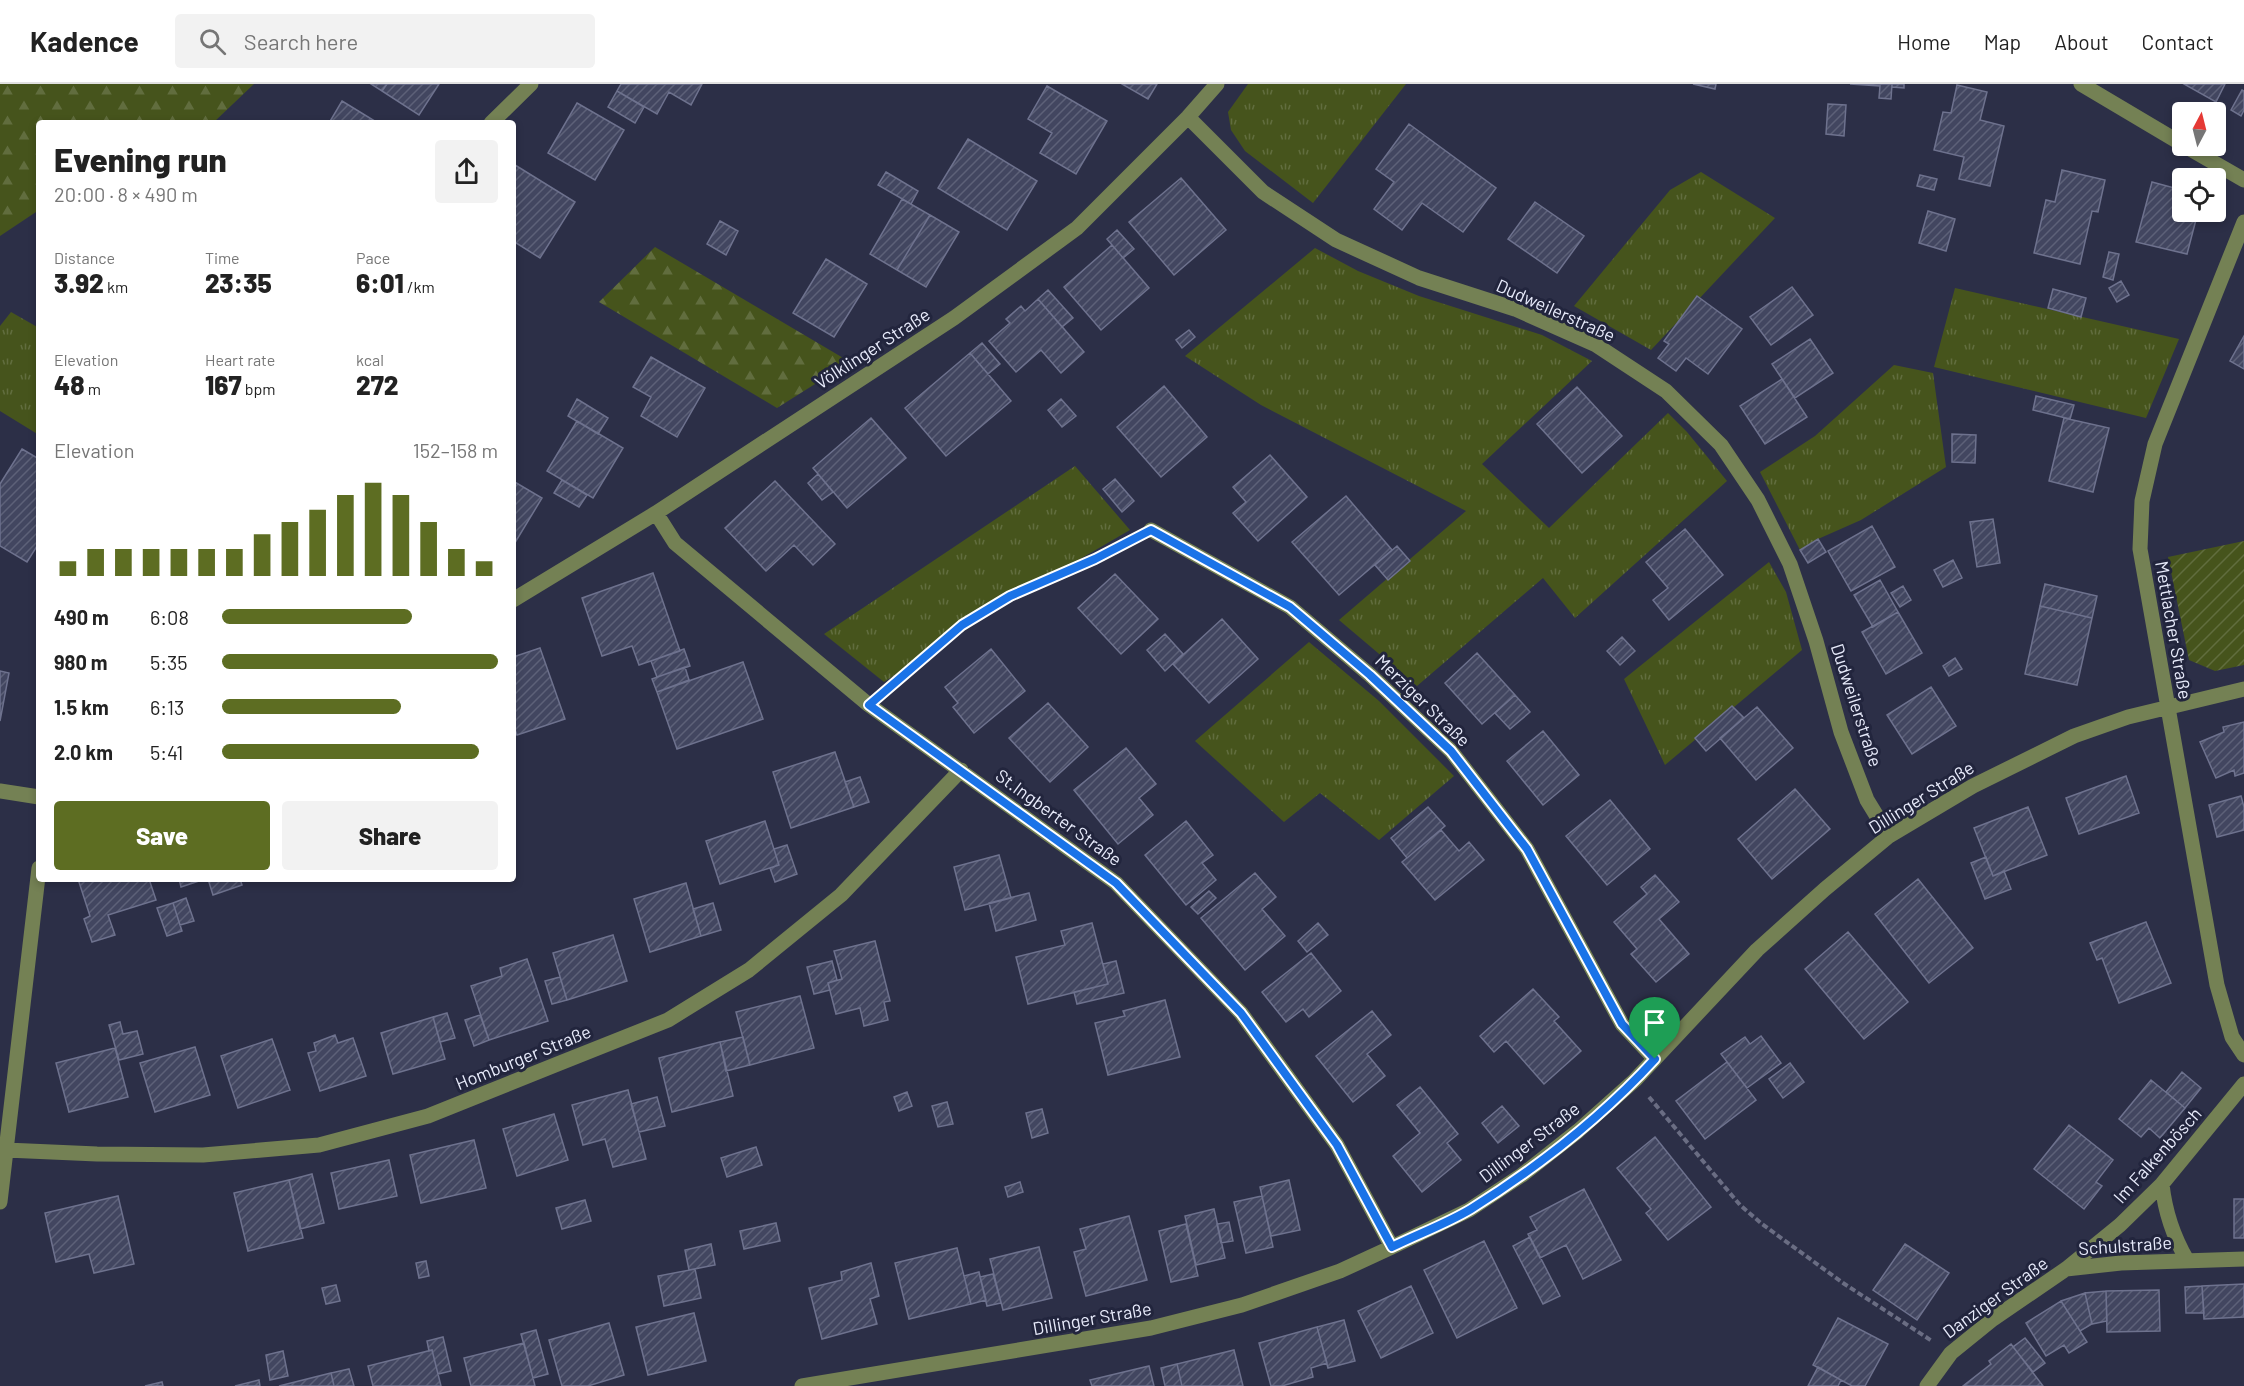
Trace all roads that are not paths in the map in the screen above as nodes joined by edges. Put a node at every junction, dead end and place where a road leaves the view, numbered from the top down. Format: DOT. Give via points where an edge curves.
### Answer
graph roads {
  1 [pos="531,84"];
  2 [pos="1217,84"];
  3 [pos="2081,84"];
  4 [pos="1188,117"];
  5 [pos="494,120"];
  6 [pos="2172,138"];
  7 [pos="2203,156"];
  8 [pos="2244,180"];
  9 [pos="2244,222"];
  10 [pos="656,513"];
  11 [pos="1151,530"];
  12 [pos="516,598"];
  13 [pos="2244,689"];
  14 [pos="2168,707"];
  15 [pos="961,770"];
  16 [pos="0,791"];
  17 [pos="36,797"];
  18 [pos="1889,836"];
  19 [pos="37,882"];
  20 [pos="2244,1054"];
  21 [pos="1655,1059"];
  22 [pos="2244,1084"];
  23 [pos="5,1101"];
  24 [pos="6,1150"];
  25 [pos="2162,1184"];
  26 [pos="0,1202"];
  27 [pos="1392,1247"];
  28 [pos="2244,1259"];
  29 [pos="2187,1260"];
  30 [pos="2066,1269"];
  31 [pos="802,1386"];
  32 [pos="1927,1386"];
  1 -- 5 [label="street"];
  2 -- 4 [label="street, Völklinger Straße"];
  3 -- 6 [label="street"];
  4 -- 10 [label="street, Völklinger Straße" via="1077,228 954,318"];
  4 -- 18 [label="street, Dudweilerstraße" via="1263,192 1336,240 1419,278 1515,309 1596,345 1666,391 1721,446 1758,500 1790,564 1841,732 1868,800"];
  7 -- 8 [label="street"];
  9 -- 14 [label="street, Mettlacher Straße" via="2155,444 2142,501 2140,549"];
  10 -- 12 [label="street, Völklinger Straße"];
  10 -- 15 [label="street, St.Ingberter Straße" via="675,543 869,705"];
  11 -- 21 [label="street, Merziger Straße" via="1290,607 1451,751 1527,849 1622,1024"];
  13 -- 14 [label="street, Dillinger Straße"];
  14 -- 18 [label="street, Dillinger Straße" via="2074,736 1973,786"];
  14 -- 20 [label="street, Mettlacher Straße" via="2217,985 2232,1037"];
  15 -- 24 [label="street, Homburger Straße" via="841,895 749,970 668,1020 428,1116 320,1145 203,1155"];
  15 -- 27 [label="street, St.Ingberter Straße" via="1116,883 1241,1013 1337,1145"];
  16 -- 17 [label="street"];
  18 -- 21 [label="street, Dillinger Straße" via="1757,950"];
  19 -- 23 [label="street"];
  21 -- 27 [label="street, Dillinger Straße" via="1578,1131 1522,1175 1469,1210"];
  22 -- 25 [label="street, Im Falkenbösch"];
  23 -- 24 [label="street"];
  24 -- 26 [label="street"];
  25 -- 29 [label="street, Schulstraße" via="2175,1239"];
  25 -- 30 [label="street, Im Falkenbösch"];
  27 -- 31 [label="street, Dillinger Straße" via="1340,1271 1242,1305 1151,1328"];
  28 -- 29 [label="street, Schulstraße"];
  29 -- 30 [label="street, Schulstraße"];
  30 -- 32 [label="street, Danziger Straße" via="1951,1353"];
}
